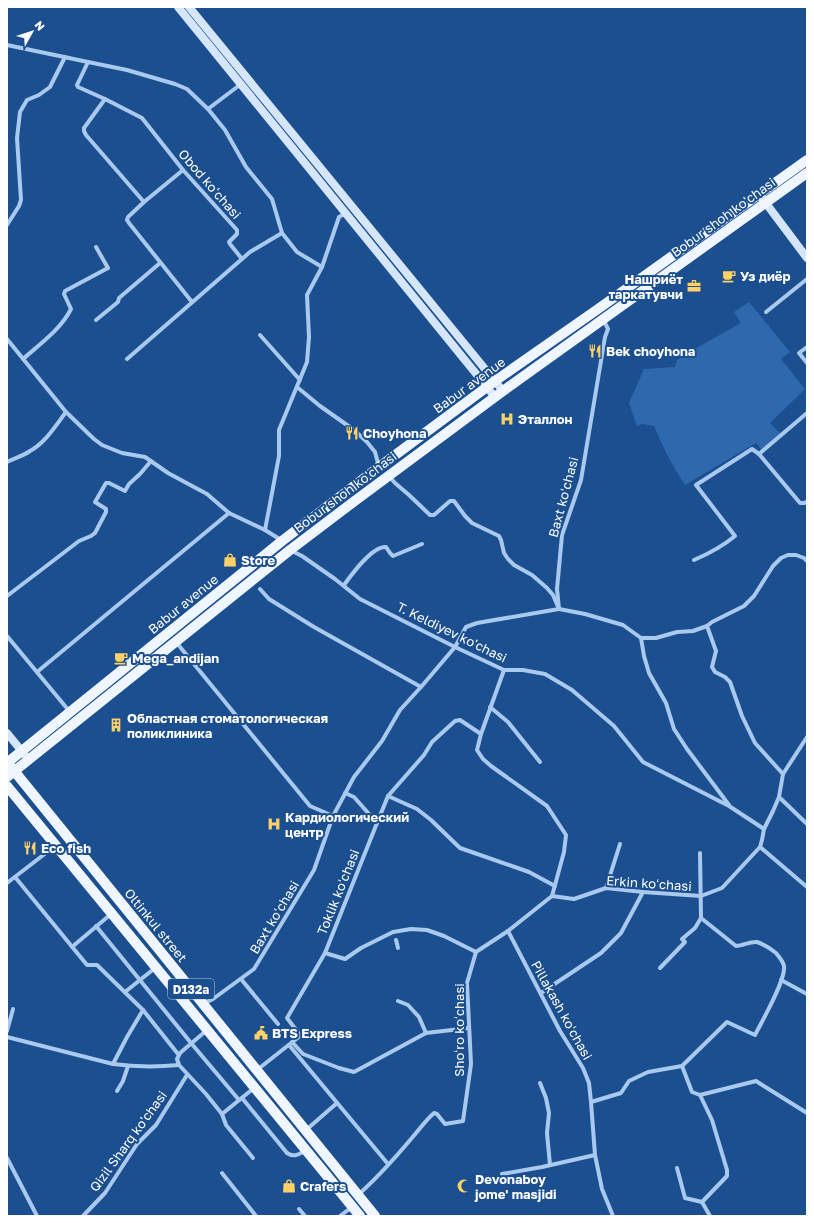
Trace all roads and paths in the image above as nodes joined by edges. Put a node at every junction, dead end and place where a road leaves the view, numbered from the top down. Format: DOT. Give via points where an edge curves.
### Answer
graph roads {
  1 [pos="178,7"];
  2 [pos="189,7"];
  3 [pos="7,45"];
  4 [pos="64,58"];
  5 [pos="88,62"];
  6 [pos="241,84"];
  7 [pos="105,99"];
  8 [pos="208,110"];
  9 [pos="807,160"];
  10 [pos="182,170"];
  11 [pos="807,173"];
  12 [pos="759,194"];
  13 [pos="144,202"];
  14 [pos="765,202"];
  15 [pos="358,214"];
  16 [pos="349,217"];
  17 [pos="7,225"];
  18 [pos="282,233"];
  19 [pos="96,247"];
  20 [pos="807,258"];
  21 [pos="242,259"];
  22 [pos="160,263"];
  23 [pos="322,267"];
  24 [pos="807,280"];
  25 [pos="192,302"];
  26 [pos="766,312"];
  27 [pos="96,320"];
  28 [pos="603,320"];
  29 [pos="260,335"];
  30 [pos="7,339"];
  31 [pos="807,347"];
  32 [pos="23,359"];
  33 [pos="127,359"];
  34 [pos="807,363"];
  35 [pos="300,380"];
  36 [pos="491,384"];
  37 [pos="297,386"];
  38 [pos="499,394"];
  39 [pos="66,412"];
  40 [pos="807,413"];
  41 [pos="760,454"];
  42 [pos="151,461"];
  43 [pos="7,462"];
  44 [pos="379,467"];
  45 [pos="389,475"];
  46 [pos="807,502"];
  47 [pos="229,513"];
  48 [pos="265,530"];
  49 [pos="282,541"];
  50 [pos="422,544"];
  51 [pos="290,550"];
  52 [pos="694,560"];
  53 [pos="807,561"];
  54 [pos="344,585"];
  55 [pos="260,589"];
  56 [pos="7,596"];
  57 [pos="559,609"];
  58 [pos="707,626"];
  59 [pos="7,636"];
  60 [pos="641,638"];
  61 [pos="176,642"];
  62 [pos="455,647"];
  63 [pos="504,670"];
  64 [pos="37,672"];
  65 [pos="421,687"];
  66 [pos="490,707"];
  67 [pos="71,712"];
  68 [pos="7,733"];
  69 [pos="481,734"];
  70 [pos="807,737"];
  71 [pos="22,752"];
  72 [pos="29,760"];
  73 [pos="540,762"];
  74 [pos="8,763"];
  75 [pos="11,774"];
  76 [pos="783,774"];
  77 [pos="24,783"];
  78 [pos="10,790"];
  79 [pos="345,793"];
  80 [pos="388,796"];
  81 [pos="779,797"];
  82 [pos="730,806"];
  83 [pos="333,816"];
  84 [pos="377,822"];
  85 [pos="807,824"];
  86 [pos="764,829"];
  87 [pos="620,844"];
  88 [pos="56,846"];
  89 [pos="760,847"];
  90 [pos="700,853"];
  91 [pos="15,877"];
  92 [pos="7,883"];
  93 [pos="555,886"];
  94 [pos="807,886"];
  95 [pos="606,888"];
  96 [pos="643,892"];
  97 [pos="552,896"];
  98 [pos="701,896"];
  99 [pos="112,914"];
  100 [pos="701,918"];
  101 [pos="96,926"];
  102 [pos="508,931"];
  103 [pos="396,940"];
  104 [pos="72,947"];
  105 [pos="398,948"];
  106 [pos="476,952"];
  107 [pos="325,953"];
  108 [pos="156,968"];
  109 [pos="660,968"];
  110 [pos="241,979"];
  111 [pos="140,980"];
  112 [pos="782,980"];
  113 [pos="125,992"];
  114 [pos="541,993"];
  115 [pos="807,994"];
  116 [pos="398,1001"];
  117 [pos="203,1004"];
  118 [pos="13,1010"];
  119 [pos="143,1010"];
  120 [pos="278,1024"];
  121 [pos="469,1028"];
  122 [pos="207,1030"];
  123 [pos="7,1031"];
  124 [pos="426,1033"];
  125 [pos="7,1037"];
  126 [pos="191,1043"];
  127 [pos="291,1043"];
  128 [pos="178,1054"];
  129 [pos="113,1064"];
  130 [pos="179,1065"];
  131 [pos="128,1066"];
  132 [pos="682,1066"];
  133 [pos="257,1070"];
  134 [pos="187,1075"];
  135 [pos="540,1083"];
  136 [pos="254,1088"];
  137 [pos="116,1091"];
  138 [pos="700,1096"];
  139 [pos="240,1099"];
  140 [pos="591,1102"];
  141 [pos="337,1103"];
  142 [pos="807,1113"];
  143 [pos="222,1114"];
  144 [pos="305,1130"];
  145 [pos="306,1150"];
  146 [pos="595,1155"];
  147 [pos="7,1158"];
  148 [pos="253,1158"];
  149 [pos="388,1164"];
  150 [pos="550,1165"];
  151 [pos="677,1168"];
  152 [pos="222,1173"];
  153 [pos="502,1174"];
  154 [pos="358,1195"];
  155 [pos="702,1202"];
  156 [pos="352,1207"];
  157 [pos="299,1209"];
  158 [pos="37,1216"];
  159 [pos="82,1216"];
  160 [pos="256,1216"];
  161 [pos="305,1216"];
  162 [pos="340,1216"];
  163 [pos="360,1216"];
  164 [pos="375,1216"];
  165 [pos="614,1216"];
  166 [pos="710,1216"];
  1 -- 6 [label="main road"];
  2 -- 15 [label="main road"];
  3 -- 4 [label="street"];
  4 -- 5 [label="street"];
  4 -- 17 [label="street" via="50,87 27,100 20,112 17,138 21,200"];
  5 -- 7 [label="street, Obod koʻchasi" via="78,87"];
  5 -- 8 [label="street" via="127,70 188,89"];
  6 -- 8 [label="street"];
  6 -- 16 [label="main road"];
  7 -- 10 [label="street, Obod koʻchasi" via="142,118"];
  7 -- 13 [label="street" via="84,131"];
  8 -- 18 [label="street" via="225,130 246,166 272,199"];
  9 -- 12 [label="main road, Babur avenue"];
  10 -- 13 [label="street"];
  10 -- 21 [label="street, Obod koʻchasi" via="237,230 237,234 229,242"];
  11 -- 14 [label="main road, Bobur shoh ko'chasi"];
  12 -- 14 [label="main road"];
  12 -- 36 [label="main road, Babur avenue"];
  13 -- 22 [label="street" via="127,220"];
  14 -- 20 [label="main road"];
  14 -- 28 [label="main road, Bobur shoh ko'chasi"];
  15 -- 16 [label="main road"];
  15 -- 36 [label="main road"];
  16 -- 23 [label="street" via="339,217"];
  16 -- 36 [label="main road"];
  18 -- 21 [label="street"];
  18 -- 23 [label="street" via="297,252"];
  19 -- 32 [label="street" via="108,268 65,291 71,308 65,320"];
  21 -- 25 [label="street"];
  22 -- 25 [label="street"];
  22 -- 27 [label="street"];
  23 -- 35 [label="street" via="307,295 307,362"];
  24 -- 26 [label="street"];
  25 -- 33 [label="street"];
  28 -- 38 [label="main road, Bobur shoh ko'chasi"];
  28 -- 57 [label="street, Baxt koʻchasi" via="608,329 582,475 562,535 557,589"];
  29 -- 35 [label="street"];
  30 -- 32 [label="street"];
  31 -- 34 [label="street" via="799,353"];
  32 -- 39 [label="street"];
  35 -- 37 [label="street"];
  36 -- 38 [label="main road"];
  36 -- 44 [label="main road, Babur avenue"];
  37 -- 44 [label="street" via="367,442 375,452"];
  37 -- 48 [label="street" via="279,430 279,456"];
  38 -- 45 [label="main road, Bobur shoh ko'chasi"];
  39 -- 42 [label="street" via="102,445"];
  39 -- 43 [label="street" via="47,438 31,451"];
  40 -- 41 [label="street"];
  41 -- 46 [label="street" via="800,502"];
  41 -- 52 [label="street" via="752,449 696,485 735,536"];
  42 -- 47 [label="street" via="207,494"];
  42 -- 56 [label="street" via="125,491 106,484 95,502 106,509 95,533 79,541"];
  44 -- 49 [label="main road, Babur avenue"];
  45 -- 51 [label="main road, Bobur shoh ko'chasi"];
  45 -- 57 [label="street" via="430,514 434,515 450,501 454,501 472,523 499,536 508,559 547,588"];
  47 -- 48 [label="street"];
  47 -- 64 [label="street"];
  48 -- 49 [label="street"];
  49 -- 67 [label="main road, Babur avenue"];
  50 -- 54 [label="street" via="394,556 386,547 380,548 359,564"];
  51 -- 54 [label="street, T. Keldiyev ko'chasi"];
  51 -- 61 [label="main road, Bobur shoh ko'chasi"];
  53 -- 58 [label="street" via="796,555 781,558 744,606"];
  54 -- 62 [label="street, T. Keldiyev ko'chasi" via="360,598"];
  55 -- 65 [label="street" via="269,600"];
  57 -- 60 [label="street" via="623,625"];
  57 -- 62 [label="street, Baxt koʻchasi" via="477,622 466,627"];
  58 -- 60 [label="street" via="656,638"];
  58 -- 76 [label="street" via="716,651 713,669 728,679 755,743"];
  59 -- 64 [label="street"];
  60 -- 82 [label="street" via="649,673 666,702 674,729"];
  61 -- 72 [label="main road, Bobur shoh ko'chasi"];
  61 -- 83 [label="street" via="310,806"];
  62 -- 63 [label="street, T. Keldiyev ko'chasi"];
  62 -- 65 [label="street, Baxt koʻchasi"];
  63 -- 66 [label="street"];
  63 -- 82 [label="street, T. Keldiyev ko'chasi" via="544,674 572,690 614,726 643,762"];
  64 -- 67 [label="street"];
  65 -- 79 [label="street, Baxt koʻchasi" via="400,710"];
  66 -- 69 [label="street"];
  66 -- 73 [label="street" via="508,722"];
  67 -- 71 [label="main road, Babur avenue"];
  68 -- 71 [label="main road"];
  69 -- 80 [label="street, Toklik koʻchasi" via="460,720 455,721 432,742 424,755"];
  69 -- 93 [label="street" via="478,750 483,759 547,806 566,835"];
  70 -- 76 [label="street"];
  71 -- 72 [label="main road"];
  71 -- 74 [label="main road, Babur avenue"];
  71 -- 75 [label="main road"];
  72 -- 75 [label="main road, Bobur shoh ko'chasi"];
  72 -- 77 [label="main road" via="24,772"];
  74 -- 75 [label="main road, Oltinkul street / D132a"];
  75 -- 77 [label="main road, Oltinkul street / D132a"];
  75 -- 78 [label="main road"];
  76 -- 81 [label="street"];
  77 -- 117 [label="main road, Oltinkul street / D132a"];
  78 -- 88 [label="main road, Oltinkul street / D132a"];
  79 -- 83 [label="street, Baxt koʻchasi"];
  79 -- 84 [label="street" via="354,797"];
  80 -- 84 [label="street, Toklik koʻchasi"];
  80 -- 93 [label="street" via="417,809 460,848 528,872"];
  81 -- 85 [label="street"];
  81 -- 86 [label="street"];
  82 -- 86 [label="street, T. Keldiyev ko'chasi"];
  83 -- 110 [label="street, Baxt koʻchasi" via="314,870 254,969"];
  84 -- 107 [label="street, Toklik koʻchasi"];
  86 -- 89 [label="street"];
  87 -- 95 [label="street"];
  88 -- 91 [label="street"];
  88 -- 99 [label="main road, Oltinkul street / D132a"];
  89 -- 94 [label="street"];
  89 -- 98 [label="street, Erkin koʻchasi" via="722,888"];
  90 -- 98 [label="street"];
  91 -- 92 [label="street"];
  91 -- 104 [label="street"];
  93 -- 97 [label="street"];
  95 -- 96 [label="street, Erkin koʻchasi"];
  95 -- 97 [label="street, Erkin koʻchasi" via="574,899"];
  96 -- 98 [label="street, Erkin koʻchasi"];
  96 -- 114 [label="street" via="621,933 601,953"];
  97 -- 102 [label="street"];
  98 -- 100 [label="street"];
  99 -- 101 [label="street"];
  99 -- 108 [label="main road, Oltinkul street / D132a"];
  100 -- 109 [label="street" via="695,928 682,939 685,942"];
  100 -- 112 [label="street" via="736,946 756,942 773,950 784,965"];
  101 -- 104 [label="street"];
  101 -- 111 [label="street"];
  102 -- 106 [label="street"];
  102 -- 114 [label="street, Pillakash koʻchasi"];
  103 -- 105 [label="street"];
  104 -- 113 [label="street" via="87,965 97,965"];
  106 -- 107 [label="street" via="444,936 427,930 411,929 393,933 361,948 345,959"];
  106 -- 121 [label="street, Shoʻro koʻchasi" via="467,983"];
  107 -- 127 [label="street, Toklik koʻchasi" via="287,1018 300,1035"];
  108 -- 111 [label="street"];
  108 -- 122 [label="main road, Oltinkul street / D132a"];
  110 -- 117 [label="street, Baxt koʻchasi"];
  110 -- 120 [label="street"];
  111 -- 113 [label="street"];
  111 -- 126 [label="street"];
  112 -- 115 [label="street"];
  112 -- 132 [label="street" via="755,1034 727,1022"];
  113 -- 119 [label="street"];
  114 -- 140 [label="street, Pillakash koʻchasi" via="560,1032 583,1068"];
  116 -- 124 [label="street" via="408,1005 419,1017"];
  117 -- 133 [label="main road, Oltinkul street / D132a"];
  118 -- 123 [label="street"];
  119 -- 128 [label="street"];
  119 -- 129 [label="street"];
  121 -- 124 [label="street"];
  121 -- 149 [label="street, Shoʻro koʻchasi" via="471,1064 463,1121 445,1124 434,1113"];
  122 -- 126 [label="street"];
  122 -- 136 [label="main road, Oltinkul street / D132a"];
  124 -- 127 [label="street" via="354,1072 303,1054"];
  125 -- 129 [label="street"];
  126 -- 128 [label="street"];
  126 -- 139 [label="street"];
  127 -- 133 [label="street"];
  127 -- 141 [label="street"];
  128 -- 130 [label="street"];
  129 -- 131 [label="street"];
  130 -- 131 [label="street"];
  130 -- 134 [label="street"];
  131 -- 137 [label="street"];
  132 -- 138 [label="street" via="692,1092"];
  132 -- 140 [label="street" via="648,1072 629,1081 621,1093"];
  133 -- 144 [label="main road, Oltinkul street / D132a"];
  134 -- 143 [label="street"];
  134 -- 159 [label="street, Qizil Sharq ko'chasi" via="156,1125 137,1144 104,1193"];
  135 -- 150 [label="street" via="549,1113 547,1133"];
  136 -- 139 [label="street"];
  136 -- 145 [label="main road, Oltinkul street / D132a"];
  138 -- 142 [label="street" via="756,1081"];
  138 -- 155 [label="street" via="712,1120 727,1170 727,1176"];
  139 -- 143 [label="street"];
  139 -- 145 [label="street" via="287,1153 294,1156"];
  140 -- 146 [label="street"];
  141 -- 144 [label="street"];
  141 -- 149 [label="street"];
  143 -- 148 [label="street" via="226,1125"];
  144 -- 154 [label="main road, Oltinkul street / D132a"];
  145 -- 156 [label="main road, Oltinkul street / D132a"];
  146 -- 150 [label="street"];
  146 -- 165 [label="street" via="602,1189"];
  147 -- 158 [label="street"];
  149 -- 154 [label="street, Shoʻro koʻchasi"];
  150 -- 153 [label="street"];
  151 -- 155 [label="street" via="685,1198"];
  152 -- 160 [label="street"];
  154 -- 164 [label="main road, Oltinkul street / D132a"];
  155 -- 166 [label="street"];
  156 -- 162 [label="street"];
  156 -- 163 [label="main road, Oltinkul street / D132a"];
  157 -- 161 [label="street"];
}
